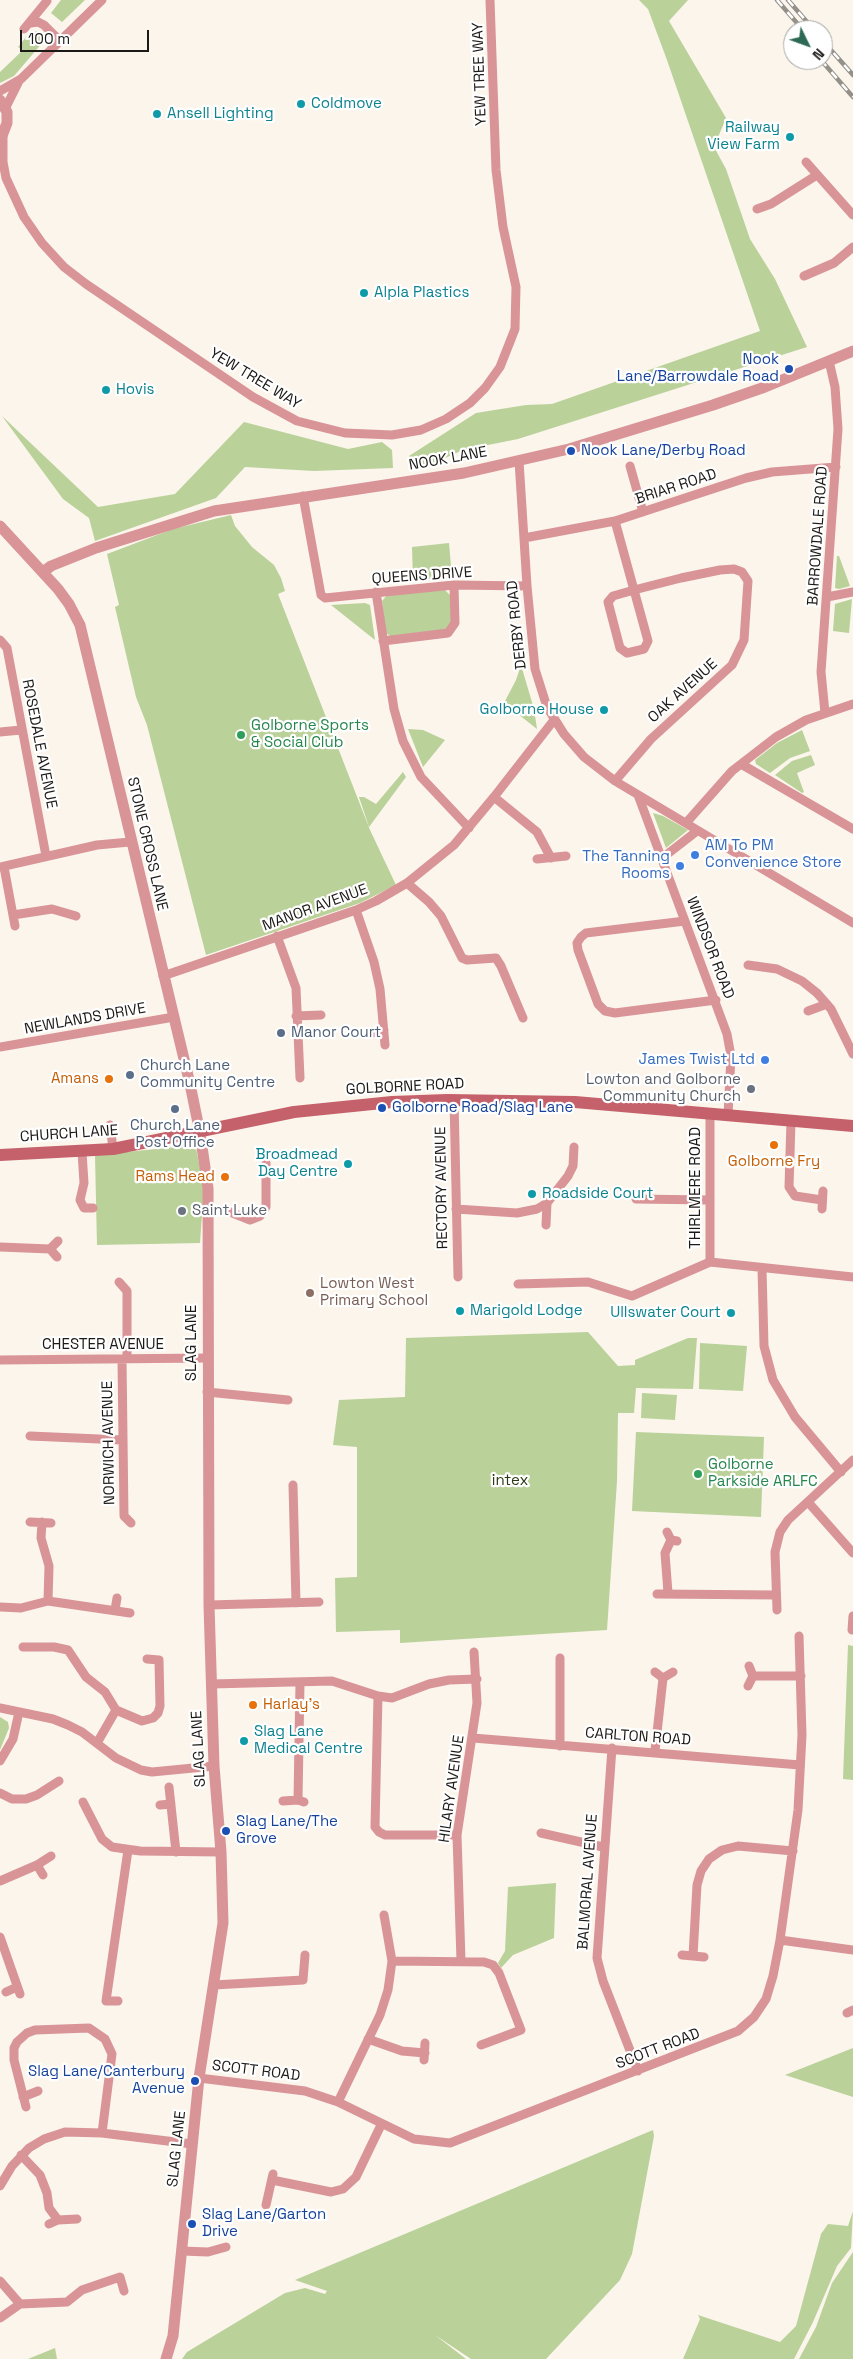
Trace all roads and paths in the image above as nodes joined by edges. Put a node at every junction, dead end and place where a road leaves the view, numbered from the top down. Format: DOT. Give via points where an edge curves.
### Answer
graph roads {
  1 [pos="102,0"];
  2 [pos="490,0"];
  3 [pos="47,1"];
  4 [pos="60,41"];
  5 [pos="20,79"];
  6 [pos="0,91"];
  7 [pos="3,104"];
  8 [pos="2,138"];
  9 [pos="806,162"];
  10 [pos="3,175"];
  11 [pos="817,175"];
  12 [pos="757,209"];
  13 [pos="853,215"];
  14 [pos="853,247"];
  15 [pos="804,276"];
  16 [pos="853,351"];
  17 [pos="828,361"];
  18 [pos="519,461"];
  19 [pos="630,466"];
  20 [pos="836,467"];
  21 [pos="303,496"];
  22 [pos="643,512"];
  23 [pos="615,521"];
  24 [pos="0,526"];
  25 [pos="524,538"];
  26 [pos="43,572"];
  27 [pos="454,585"];
  28 [pos="527,586"];
  29 [pos="634,590"];
  30 [pos="376,592"];
  31 [pos="853,592"];
  32 [pos="827,598"];
  33 [pos="0,640"];
  34 [pos="383,641"];
  35 [pos="853,704"];
  36 [pos="824,713"];
  37 [pos="554,720"];
  38 [pos="21,730"];
  39 [pos="0,732"];
  40 [pos="741,764"];
  41 [pos="615,781"];
  42 [pos="638,795"];
  43 [pos="494,797"];
  44 [pos="686,823"];
  45 [pos="469,828"];
  46 [pos="853,829"];
  47 [pos="697,830"];
  48 [pos="130,842"];
  49 [pos="46,856"];
  50 [pos="566,856"];
  51 [pos="552,858"];
  52 [pos="538,859"];
  53 [pos="662,859"];
  54 [pos="2,867"];
  55 [pos="407,883"];
  56 [pos="356,910"];
  57 [pos="13,915"];
  58 [pos="76,916"];
  59 [pos="685,921"];
  60 [pos="853,923"];
  61 [pos="15,926"];
  62 [pos="277,936"];
  63 [pos="748,965"];
  64 [pos="163,976"];
  65 [pos="716,1000"];
  66 [pos="827,1004"];
  67 [pos="808,1011"];
  68 [pos="321,1014"];
  69 [pos="296,1016"];
  70 [pos="174,1018"];
  71 [pos="523,1018"];
  72 [pos="384,1030"];
  73 [pos="368,1034"];
  74 [pos="385,1045"];
  75 [pos="0,1047"];
  76 [pos="853,1054"];
  77 [pos="300,1078"];
  78 [pos="454,1100"];
  79 [pos="710,1113"];
  80 [pos="728,1115"];
  81 [pos="791,1121"];
  82 [pos="110,1125"];
  83 [pos="853,1126"];
  84 [pos="200,1133"];
  85 [pos="574,1147"];
  86 [pos="113,1149"];
  87 [pos="82,1152"];
  88 [pos="0,1155"];
  89 [pos="266,1163"];
  90 [pos="636,1199"];
  91 [pos="708,1200"];
  92 [pos="822,1200"];
  93 [pos="546,1203"];
  94 [pos="456,1209"];
  95 [pos="208,1210"];
  96 [pos="89,1211"];
  97 [pos="546,1225"];
  98 [pos="58,1241"];
  99 [pos="0,1247"];
  100 [pos="50,1249"];
  101 [pos="57,1257"];
  102 [pos="710,1262"];
  103 [pos="762,1269"];
  104 [pos="458,1277"];
  105 [pos="853,1277"];
  106 [pos="119,1282"];
  107 [pos="518,1284"];
  108 [pos="207,1358"];
  109 [pos="124,1359"];
  110 [pos="0,1360"];
  111 [pos="207,1392"];
  112 [pos="288,1400"];
  113 [pos="30,1436"];
  114 [pos="122,1440"];
  115 [pos="853,1460"];
  116 [pos="840,1472"];
  117 [pos="294,1483"];
  118 [pos="808,1502"];
  119 [pos="30,1522"];
  120 [pos="131,1523"];
  121 [pos="672,1538"];
  122 [pos="853,1553"];
  123 [pos="668,1593"];
  124 [pos="657,1594"];
  125 [pos="776,1595"];
  126 [pos="117,1598"];
  127 [pos="48,1601"];
  128 [pos="320,1602"];
  129 [pos="296,1603"];
  130 [pos="210,1605"];
  131 [pos="0,1607"];
  132 [pos="114,1610"];
  133 [pos="777,1610"];
  134 [pos="853,1611"];
  135 [pos="130,1613"];
  136 [pos="853,1616"];
  137 [pos="852,1630"];
  138 [pos="799,1636"];
  139 [pos="23,1648"];
  140 [pos="39,1648"];
  141 [pos="474,1652"];
  142 [pos="39,1658"];
  143 [pos="560,1658"];
  144 [pos="147,1659"];
  145 [pos="749,1666"];
  146 [pos="673,1672"];
  147 [pos="753,1676"];
  148 [pos="801,1676"];
  149 [pos="477,1679"];
  150 [pos="300,1682"];
  151 [pos="211,1684"];
  152 [pos="748,1686"];
  153 [pos="378,1696"];
  154 [pos="0,1708"];
  155 [pos="116,1710"];
  156 [pos="19,1712"];
  157 [pos="473,1738"];
  158 [pos="97,1743"];
  159 [pos="560,1746"];
  160 [pos="612,1748"];
  161 [pos="655,1751"];
  162 [pos="0,1761"];
  163 [pos="800,1764"];
  164 [pos="214,1766"];
  165 [pos="53,1781"];
  166 [pos="169,1787"];
  167 [pos="0,1793"];
  168 [pos="283,1801"];
  169 [pos="83,1802"];
  170 [pos="171,1804"];
  171 [pos="160,1805"];
  172 [pos="98,1808"];
  173 [pos="88,1813"];
  174 [pos="540,1833"];
  175 [pos="457,1835"];
  176 [pos="603,1847"];
  177 [pos="128,1850"];
  178 [pos="793,1851"];
  179 [pos="176,1852"];
  180 [pos="221,1852"];
  181 [pos="51,1856"];
  182 [pos="38,1865"];
  183 [pos="43,1875"];
  184 [pos="0,1881"];
  185 [pos="384,1915"];
  186 [pos="0,1937"];
  187 [pos="780,1940"];
  188 [pos="853,1950"];
  189 [pos="305,1955"];
  190 [pos="682,1955"];
  191 [pos="693,1956"];
  192 [pos="704,1957"];
  193 [pos="392,1961"];
  194 [pos="461,1961"];
  195 [pos="214,1985"];
  196 [pos="6,1992"];
  197 [pos="118,2001"];
  198 [pos="368,2039"];
  199 [pos="481,2045"];
  200 [pos="425,2052"];
  201 [pos="638,2071"];
  202 [pos="199,2078"];
  203 [pos="38,2091"];
  204 [pos="22,2096"];
  205 [pos="338,2102"];
  206 [pos="26,2107"];
  207 [pos="381,2125"];
  208 [pos="102,2133"];
  209 [pos="192,2144"];
  210 [pos="21,2155"];
  211 [pos="0,2186"];
  212 [pos="266,2205"];
  213 [pos="77,2219"];
  214 [pos="58,2220"];
  215 [pos="49,2224"];
  216 [pos="226,2247"];
  217 [pos="182,2252"];
  218 [pos="0,2281"];
  219 [pos="124,2290"];
  220 [pos="20,2304"];
  221 [pos="0,2318"];
  222 [pos="166,2359"];
  1 -- 4 [label="street"];
  2 -- 10 [label="street, YEW TREE WAY" via="496,170 503,228 516,287 514,329 500,366 485,388 446,419 421,430 392,435 345,433 297,421 259,401 64,267 24,217"];
  3 -- 4 [label="street" via="27,26 38,22"];
  4 -- 5 [label="street"];
  5 -- 6 [label="street"];
  5 -- 7 [label="street"];
  7 -- 8 [label="street" via="6,123"];
  8 -- 10 [label="street, YEW TREE WAY"];
  9 -- 11 [label="street"];
  11 -- 12 [label="street" via="771,204"];
  11 -- 13 [label="street"];
  14 -- 15 [label="street" via="834,263"];
  16 -- 17 [label="street, NOOK LANE"];
  17 -- 18 [label="street, NOOK LANE" via="712,405"];
  17 -- 20 [label="street, BARROWDALE ROAD" via="837,403"];
  18 -- 21 [label="street, NOOK LANE"];
  18 -- 25 [label="street, DERBY ROAD"];
  19 -- 22 [label="street"];
  20 -- 22 [label="street, BRIAR ROAD" via="772,472 746,478"];
  20 -- 32 [label="street, BARROWDALE ROAD"];
  21 -- 26 [label="street, NOOK LANE" via="193,516 96,548"];
  21 -- 30 [label="street, QUEENS DRIVE" via="320,595 325,598"];
  22 -- 23 [label="street, BRIAR ROAD"];
  23 -- 25 [label="street, BRIAR ROAD"];
  23 -- 29 [label="street"];
  24 -- 26 [label="street, STONE CROSS LANE"];
  25 -- 28 [label="street, DERBY ROAD"];
  26 -- 48 [label="street, STONE CROSS LANE" via="69,604 80,625"];
  27 -- 28 [label="street, QUEENS DRIVE"];
  27 -- 30 [label="street, QUEENS DRIVE"];
  27 -- 34 [label="street" via="455,623 448,633"];
  28 -- 37 [label="street, DERBY ROAD" via="535,669"];
  29 -- 29 [label="street" via="648,641 644,649 627,653 620,648 608,602 613,596"];
  29 -- 41 [label="street, OAK AVENUE" via="734,569 742,572 748,580 744,640 726,673 651,739"];
  30 -- 34 [label="street"];
  31 -- 32 [label="street"];
  32 -- 36 [label="street, BARROWDALE ROAD" via="821,672"];
  33 -- 38 [label="street, ROSEDALE AVENUE" via="7,648"];
  34 -- 45 [label="street" via="394,709 411,760 438,797"];
  35 -- 36 [label="street"];
  36 -- 40 [label="street" via="784,732"];
  37 -- 41 [label="street, DERBY ROAD" via="584,758"];
  37 -- 43 [label="street, MANOR AVENUE"];
  38 -- 39 [label="street"];
  38 -- 49 [label="street, ROSEDALE AVENUE"];
  40 -- 44 [label="street"];
  40 -- 46 [label="street"];
  41 -- 42 [label="street, DERBY ROAD"];
  42 -- 44 [label="street, DERBY ROAD"];
  42 -- 53 [label="street, WINDSOR ROAD"];
  43 -- 45 [label="street, MANOR AVENUE"];
  43 -- 51 [label="street" via="536,832"];
  44 -- 47 [label="street, DERBY ROAD"];
  45 -- 55 [label="street, MANOR AVENUE" via="435,862"];
  47 -- 53 [label="street"];
  47 -- 60 [label="street, DERBY ROAD"];
  48 -- 49 [label="street"];
  48 -- 64 [label="street, STONE CROSS LANE"];
  49 -- 54 [label="street"];
  50 -- 51 [label="street"];
  51 -- 52 [label="street"];
  53 -- 59 [label="street, WINDSOR ROAD"];
  54 -- 57 [label="street"];
  55 -- 56 [label="street, MANOR AVENUE"];
  55 -- 71 [label="street" via="441,916 462,958 496,958"];
  56 -- 62 [label="street, MANOR AVENUE"];
  56 -- 72 [label="street" via="374,962"];
  57 -- 58 [label="street" via="52,909"];
  57 -- 61 [label="street"];
  59 -- 65 [label="street, WINDSOR ROAD"];
  59 -- 65 [label="street" via="586,933 581,937 578,950 598,1004 605,1011 615,1013"];
  62 -- 64 [label="street, MANOR AVENUE"];
  62 -- 69 [label="street" via="296,988"];
  63 -- 66 [label="street" via="762,965 790,974"];
  64 -- 70 [label="street, STONE CROSS LANE"];
  65 -- 80 [label="street, WINDSOR ROAD" via="730,1045"];
  66 -- 67 [label="street"];
  66 -- 76 [label="street"];
  68 -- 69 [label="street"];
  69 -- 77 [label="street"];
  70 -- 75 [label="street, NEWLANDS DRIVE"];
  70 -- 84 [label="street, STONE CROSS LANE"];
  72 -- 73 [label="street"];
  72 -- 74 [label="street"];
  78 -- 79 [label="main road, GOLBORNE ROAD" via="613,1105"];
  78 -- 84 [label="main road, GOLBORNE ROAD" via="392,1102 294,1112"];
  78 -- 94 [label="street, RECTORY AVENUE"];
  79 -- 80 [label="main road, GOLBORNE ROAD"];
  79 -- 91 [label="street, THIRLMERE ROAD"];
  80 -- 81 [label="main road, GOLBORNE ROAD"];
  81 -- 83 [label="main road, GOLBORNE ROAD"];
  81 -- 92 [label="street" via="788,1187 795,1196"];
  82 -- 86 [label="street"];
  84 -- 86 [label="main road, CHURCH LANE"];
  84 -- 95 [label="street, SLAG LANE"];
  85 -- 93 [label="street" via="573,1166"];
  86 -- 87 [label="main road, CHURCH LANE"];
  87 -- 88 [label="main road, CHURCH LANE"];
  87 -- 96 [label="street" via="84,1184 80,1200 82,1207"];
  89 -- 95 [label="street" via="266,1207 260,1216 250,1220 225,1210"];
  90 -- 91 [label="street"];
  91 -- 102 [label="street, THIRLMERE ROAD"];
  93 -- 94 [label="street" via="537,1209 517,1213"];
  93 -- 97 [label="street"];
  94 -- 104 [label="street, RECTORY AVENUE"];
  95 -- 108 [label="street, SLAG LANE"];
  98 -- 100 [label="street"];
  99 -- 100 [label="street"];
  100 -- 101 [label="street"];
  102 -- 103 [label="street"];
  102 -- 107 [label="street" via="632,1296 588,1282"];
  103 -- 105 [label="street"];
  103 -- 116 [label="street" via="764,1346 773,1380 795,1417"];
  106 -- 109 [label="street, NORWICH AVENUE" via="126,1291"];
  108 -- 109 [label="street, CHESTER AVENUE"];
  108 -- 111 [label="street, SLAG LANE"];
  109 -- 110 [label="street, CHESTER AVENUE"];
  109 -- 114 [label="street, NORWICH AVENUE"];
  111 -- 112 [label="street"];
  111 -- 130 [label="street, SLAG LANE"];
  113 -- 114 [label="street"];
  114 -- 120 [label="street, NORWICH AVENUE" via="124,1516"];
  115 -- 116 [label="street"];
  116 -- 118 [label="street"];
  117 -- 129 [label="street"];
  118 -- 122 [label="street"];
  118 -- 125 [label="street" via="788,1520 777,1538"];
  119 -- 127 [label="street" via="46,1522 41,1538 49,1566"];
  121 -- 123 [label="street" via="665,1554"];
  123 -- 124 [label="street"];
  123 -- 125 [label="street"];
  125 -- 133 [label="street"];
  126 -- 132 [label="street"];
  127 -- 131 [label="street" via="21,1608"];
  127 -- 132 [label="street"];
  128 -- 129 [label="street"];
  129 -- 130 [label="street"];
  130 -- 151 [label="street, SLAG LANE"];
  132 -- 135 [label="street"];
  134 -- 136 [label="street"];
  136 -- 137 [label="street"];
  138 -- 148 [label="street, SCOTT ROAD"];
  139 -- 140 [label="street"];
  140 -- 142 [label="street"];
  140 -- 155 [label="street" via="68,1650 80,1670 105,1692"];
  141 -- 149 [label="street, HILARY AVENUE"];
  143 -- 159 [label="street"];
  144 -- 155 [label="street" via="160,1656 158,1713 142,1722"];
  145 -- 147 [label="street"];
  146 -- 161 [label="street" via="659,1675"];
  147 -- 148 [label="street"];
  147 -- 152 [label="street"];
  148 -- 163 [label="street, SCOTT ROAD"];
  149 -- 153 [label="street" via="429,1684 392,1698"];
  149 -- 157 [label="street, HILARY AVENUE"];
  150 -- 151 [label="street"];
  150 -- 153 [label="street" via="332,1681"];
  150 -- 168 [label="street" via="301,1801"];
  151 -- 164 [label="street, SLAG LANE"];
  153 -- 175 [label="street" via="375,1827 385,1835"];
  154 -- 156 [label="street"];
  155 -- 158 [label="street"];
  156 -- 158 [label="street" via="53,1719"];
  156 -- 162 [label="street" via="13,1739"];
  157 -- 159 [label="street, CARLTON ROAD"];
  157 -- 175 [label="street, HILARY AVENUE"];
  158 -- 164 [label="street" via="116,1758 141,1770 152,1772"];
  159 -- 160 [label="street, CARLTON ROAD"];
  160 -- 161 [label="street, CARLTON ROAD"];
  160 -- 176 [label="street, BALMORAL AVENUE"];
  161 -- 163 [label="street, CARLTON ROAD"];
  163 -- 178 [label="street, SCOTT ROAD"];
  164 -- 180 [label="street, SLAG LANE"];
  165 -- 167 [label="street" via="26,1799 12,1799"];
  166 -- 170 [label="street"];
  169 -- 173 [label="street"];
  170 -- 171 [label="street"];
  170 -- 179 [label="street"];
  172 -- 173 [label="street"];
  173 -- 177 [label="street" via="105,1844"];
  174 -- 176 [label="street"];
  175 -- 194 [label="street, HILARY AVENUE"];
  176 -- 201 [label="street, BALMORAL AVENUE" via="597,1958"];
  177 -- 179 [label="street"];
  177 -- 197 [label="street" via="106,2001"];
  178 -- 187 [label="street, SCOTT ROAD"];
  178 -- 191 [label="street" via="738,1846 722,1850 710,1859 701,1871 697,1885"];
  179 -- 180 [label="street"];
  180 -- 195 [label="street, SLAG LANE" via="223,1923"];
  181 -- 182 [label="street"];
  182 -- 183 [label="street"];
  182 -- 184 [label="street"];
  185 -- 193 [label="street"];
  186 -- 196 [label="street" via="18,1990"];
  187 -- 188 [label="street"];
  187 -- 201 [label="street, SCOTT ROAD" via="770,1989 761,2008 746,2025 729,2036"];
  189 -- 195 [label="street" via="303,1980"];
  190 -- 191 [label="street"];
  191 -- 192 [label="street"];
  193 -- 194 [label="street"];
  193 -- 198 [label="street" via="384,2003"];
  194 -- 199 [label="street" via="484,1962 496,1968 521,2030"];
  195 -- 202 [label="street, SLAG LANE"];
  198 -- 200 [label="street" via="402,2051"];
  198 -- 205 [label="street"];
  201 -- 207 [label="street, SCOTT ROAD" via="457,2142 426,2142"];
  202 -- 205 [label="street, SCOTT ROAD" via="295,2088"];
  202 -- 209 [label="street, SLAG LANE"];
  203 -- 204 [label="street"];
  204 -- 206 [label="street"];
  204 -- 208 [label="street" via="14,2054 14,2048 22,2037 35,2030 95,2030 105,2039 112,2054"];
  205 -- 207 [label="street, SCOTT ROAD"];
  207 -- 212 [label="street" via="356,2177 343,2189 331,2192 272,2177"];
  208 -- 209 [label="street"];
  208 -- 210 [label="street" via="65,2132 36,2144"];
  209 -- 217 [label="street, SLAG LANE"];
  210 -- 211 [label="street"];
  210 -- 214 [label="street" via="40,2176 48,2193 49,2208"];
  213 -- 214 [label="street"];
  214 -- 215 [label="street"];
  216 -- 217 [label="street" via="208,2252"];
  217 -- 222 [label="street, SLAG LANE" via="173,2336"];
  218 -- 220 [label="street"];
  219 -- 220 [label="street" via="123,2275 82,2290 67,2302"];
  220 -- 221 [label="street"];
}
